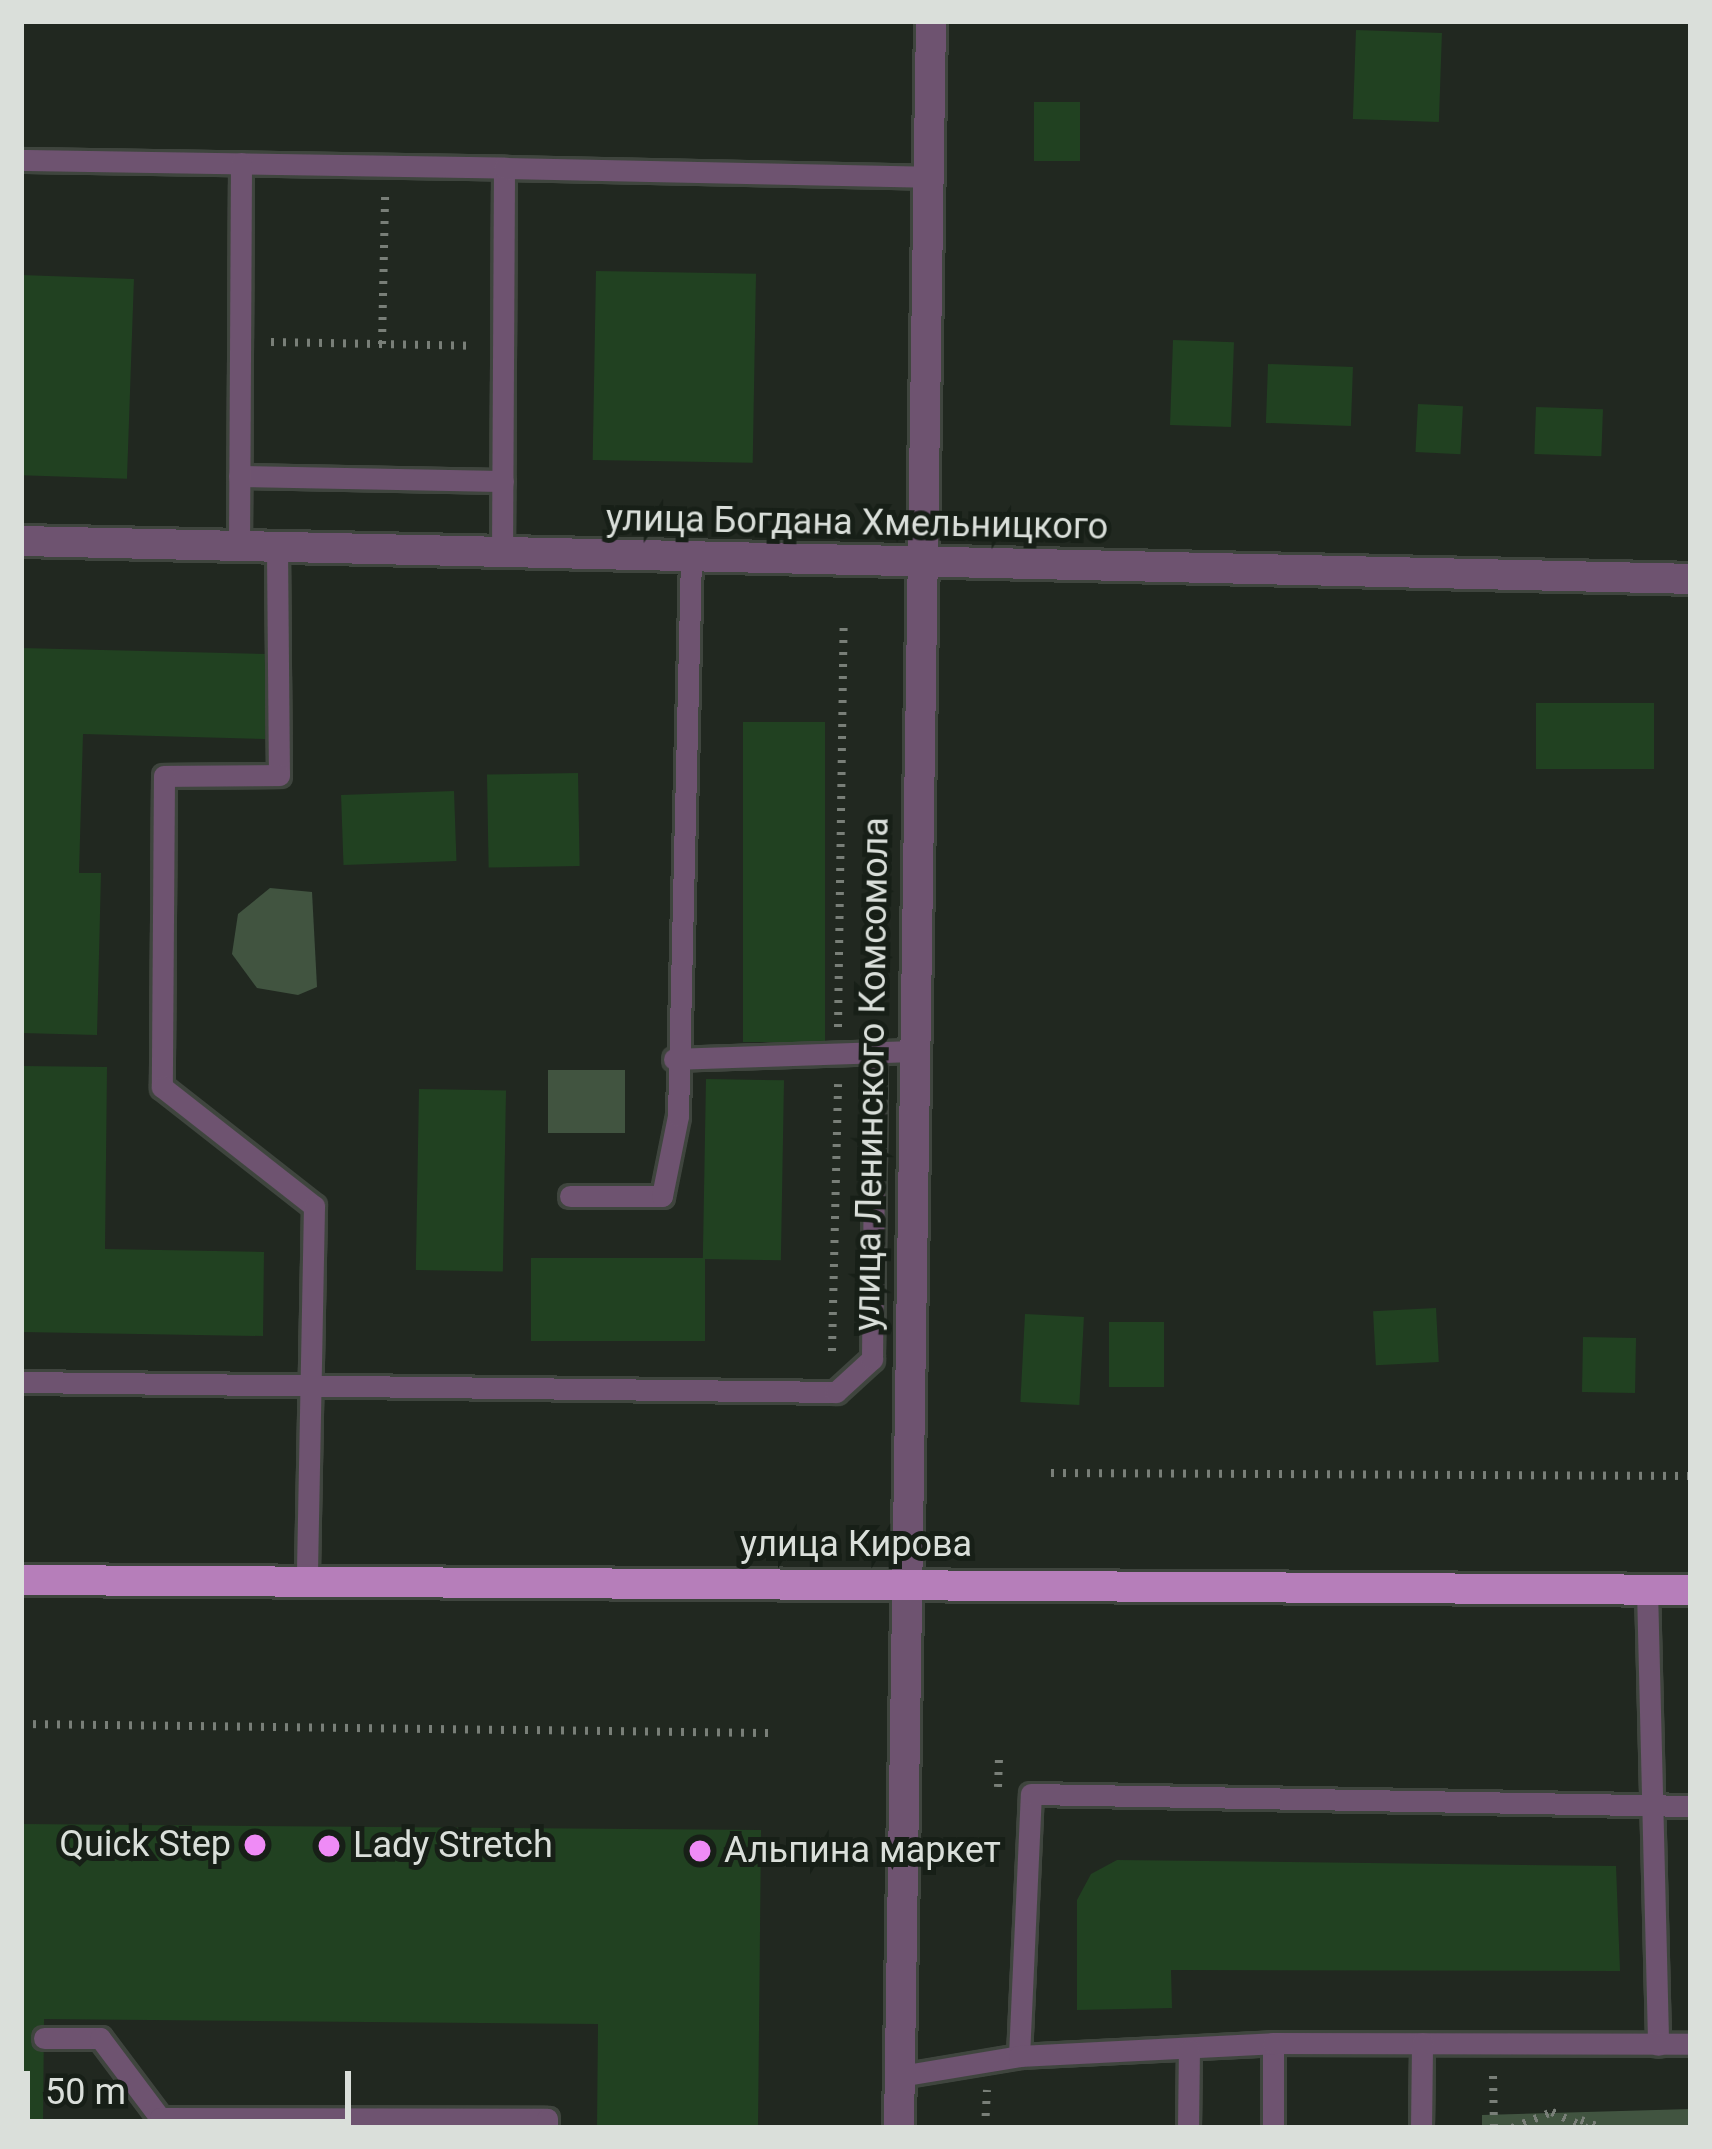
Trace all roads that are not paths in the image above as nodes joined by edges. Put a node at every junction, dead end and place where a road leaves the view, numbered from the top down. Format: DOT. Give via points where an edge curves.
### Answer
graph roads {
  1 [pos="931,21"];
  2 [pos="21,160"];
  3 [pos="241,164"];
  4 [pos="504,169"];
  5 [pos="928,177"];
  6 [pos="239,476"];
  7 [pos="502,481"];
  8 [pos="21,541"];
  9 [pos="239,548"];
  10 [pos="278,550"];
  11 [pos="502,555"];
  12 [pos="691,557"];
  13 [pos="916,566"];
  14 [pos="1691,579"];
  15 [pos="875,1051"];
  16 [pos="911,1051"];
  17 [pos="674,1060"];
  18 [pos="570,1196"];
  19 [pos="21,1382"];
  20 [pos="313,1388"];
  21 [pos="21,1580"];
  22 [pos="307,1583"];
  23 [pos="906,1584"];
  24 [pos="1647,1589"];
  25 [pos="1691,1590"];
  26 [pos="1654,1806"];
  27 [pos="1691,1806"];
  28 [pos="44,2038"];
  29 [pos="1274,2043"];
  30 [pos="1422,2043"];
  31 [pos="1658,2044"];
  32 [pos="1691,2044"];
  33 [pos="1189,2050"];
  34 [pos="1018,2056"];
  35 [pos="900,2076"];
  36 [pos="160,2123"];
  37 [pos="547,2128"];
  38 [pos="899,2128"];
  39 [pos="1188,2128"];
  40 [pos="1274,2128"];
  41 [pos="1421,2128"];
  1 -- 5 [label="street, улица Ленинского Комсомола"];
  2 -- 3 [label="lane"];
  3 -- 4 [label="lane"];
  3 -- 6 [label="lane"];
  4 -- 5 [label="lane"];
  4 -- 7 [label="lane"];
  5 -- 13 [label="street, улица Ленинского Комсомола"];
  6 -- 7 [label="lane"];
  6 -- 9 [label="lane"];
  7 -- 11 [label="lane"];
  8 -- 9 [label="street, улица Богдана Хмельницкого"];
  9 -- 10 [label="street, улица Богдана Хмельницкого"];
  10 -- 11 [label="street, улица Богдана Хмельницкого"];
  10 -- 20 [label="lane" via="279,776 164,776 162,1087 314,1206"];
  11 -- 12 [label="street, улица Богдана Хмельницкого"];
  12 -- 13 [label="street, улица Богдана Хмельницкого"];
  12 -- 17 [label="lane"];
  13 -- 14 [label="street, улица Богдана Хмельницкого"];
  13 -- 16 [label="street, улица Ленинского Комсомола"];
  15 -- 16 [label="lane"];
  15 -- 17 [label="lane"];
  15 -- 20 [label="lane" via="872,1359 836,1392"];
  16 -- 23 [label="street, улица Ленинского Комсомола"];
  17 -- 18 [label="lane" via="678,1116 662,1196"];
  19 -- 20 [label="lane"];
  20 -- 22 [label="lane"];
  21 -- 22 [label="main road, улица Кирова"];
  22 -- 23 [label="main road, улица Кирова"];
  23 -- 24 [label="main road, улица Кирова"];
  23 -- 35 [label="street, улица Ленинского Комсомола"];
  24 -- 25 [label="main road, улица Кирова"];
  24 -- 26 [label="lane"];
  26 -- 27 [label="lane"];
  26 -- 31 [label="lane"];
  26 -- 34 [label="lane" via="1030,1794"];
  28 -- 36 [label="lane" via="100,2038"];
  29 -- 30 [label="lane"];
  29 -- 33 [label="lane"];
  29 -- 40 [label="lane"];
  30 -- 31 [label="lane"];
  30 -- 41 [label="lane"];
  31 -- 32 [label="lane"];
  33 -- 34 [label="lane"];
  33 -- 39 [label="lane"];
  34 -- 35 [label="lane"];
  35 -- 38 [label="street, улица Ленинского Комсомола"];
  36 -- 37 [label="lane" via="547,2119"];
}
